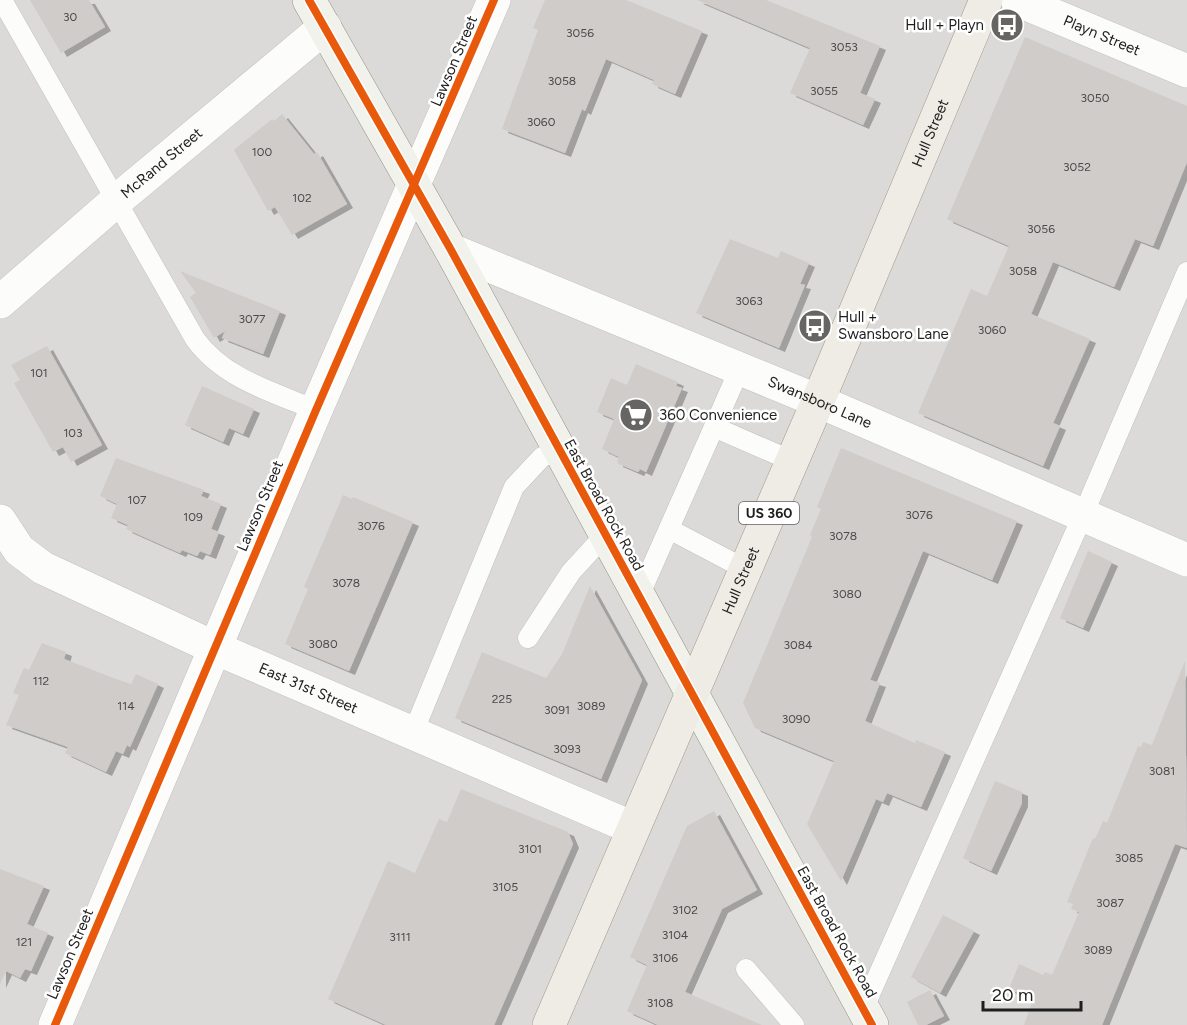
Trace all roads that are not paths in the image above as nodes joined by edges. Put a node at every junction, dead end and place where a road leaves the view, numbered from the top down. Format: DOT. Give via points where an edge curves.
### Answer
graph roads {
  1 [pos="2,0"];
  2 [pos="494,0"];
  3 [pos="986,0"];
  4 [pos="1017,0"];
  5 [pos="317,14"];
  6 [pos="1187,71"];
  7 [pos="415,185"];
  8 [pos="116,201"];
  9 [pos="451,250"];
  10 [pos="1187,272"];
  11 [pos="0,302"];
  12 [pos="740,368"];
  13 [pos="818,400"];
  14 [pos="316,410"];
  15 [pos="714,427"];
  16 [pos="559,450"];
  17 [pos="792,461"];
  18 [pos="1083,515"];
  19 [pos="0,521"];
  20 [pos="669,530"];
  21 [pos="605,535"];
  22 [pos="1187,560"];
  23 [pos="745,569"];
  24 [pos="639,596"];
  25 [pos="528,638"];
  26 [pos="215,648"];
  27 [pos="691,694"];
  28 [pos="413,733"];
  29 [pos="633,828"];
  30 [pos="746,969"];
  31 [pos="864,1020"];
  32 [pos="55,1025"];
  33 [pos="549,1025"];
  34 [pos="794,1025"];
  1 -- 8 [label="lane"];
  2 -- 7 [label="street, Lawson Street"];
  3 -- 13 [label="main road, Hull Street / US 360"];
  4 -- 6 [label="street, Playn Street"];
  5 -- 7 [label="main road, East Broad Rock Road"];
  5 -- 8 [label="street, McRand Street"];
  7 -- 9 [label="main road, East Broad Rock Road"];
  7 -- 14 [label="street, Lawson Street"];
  8 -- 11 [label="street, McRand Street"];
  8 -- 14 [label="lane" via="208,357 257,386"];
  9 -- 12 [label="street, Swansboro Lane"];
  9 -- 16 [label="main road, East Broad Rock Road"];
  10 -- 18 [label="lane"];
  12 -- 13 [label="street, Swansboro Lane"];
  12 -- 15 [label="lane"];
  13 -- 17 [label="main road, Hull Street / US 360"];
  13 -- 18 [label="street, Swansboro Lane"];
  14 -- 26 [label="street, Lawson Street"];
  15 -- 17 [label="lane"];
  15 -- 20 [label="lane"];
  16 -- 21 [label="main road, East Broad Rock Road"];
  16 -- 28 [label="lane" via="542,457 514,487"];
  17 -- 23 [label="main road, Hull Street / US 360"];
  18 -- 22 [label="street, Swansboro Lane"];
  18 -- 31 [label="lane"];
  19 -- 26 [label="street, East 31st Street" via="19,550 43,568"];
  20 -- 23 [label="lane"];
  20 -- 24 [label="lane"];
  21 -- 24 [label="main road, East Broad Rock Road"];
  21 -- 25 [label="lane" via="572,572"];
  23 -- 27 [label="main road, Hull Street / US 360"];
  24 -- 27 [label="main road, East Broad Rock Road"];
  26 -- 28 [label="street, East 31st Street"];
  26 -- 32 [label="street, Lawson Street"];
  27 -- 29 [label="main road, Hull Street / US 360"];
  27 -- 31 [label="main road, East Broad Rock Road"];
  28 -- 29 [label="street, East 31st Street"];
  29 -- 33 [label="main road, Hull Street / US 360"];
  30 -- 34 [label="lane"];
}
